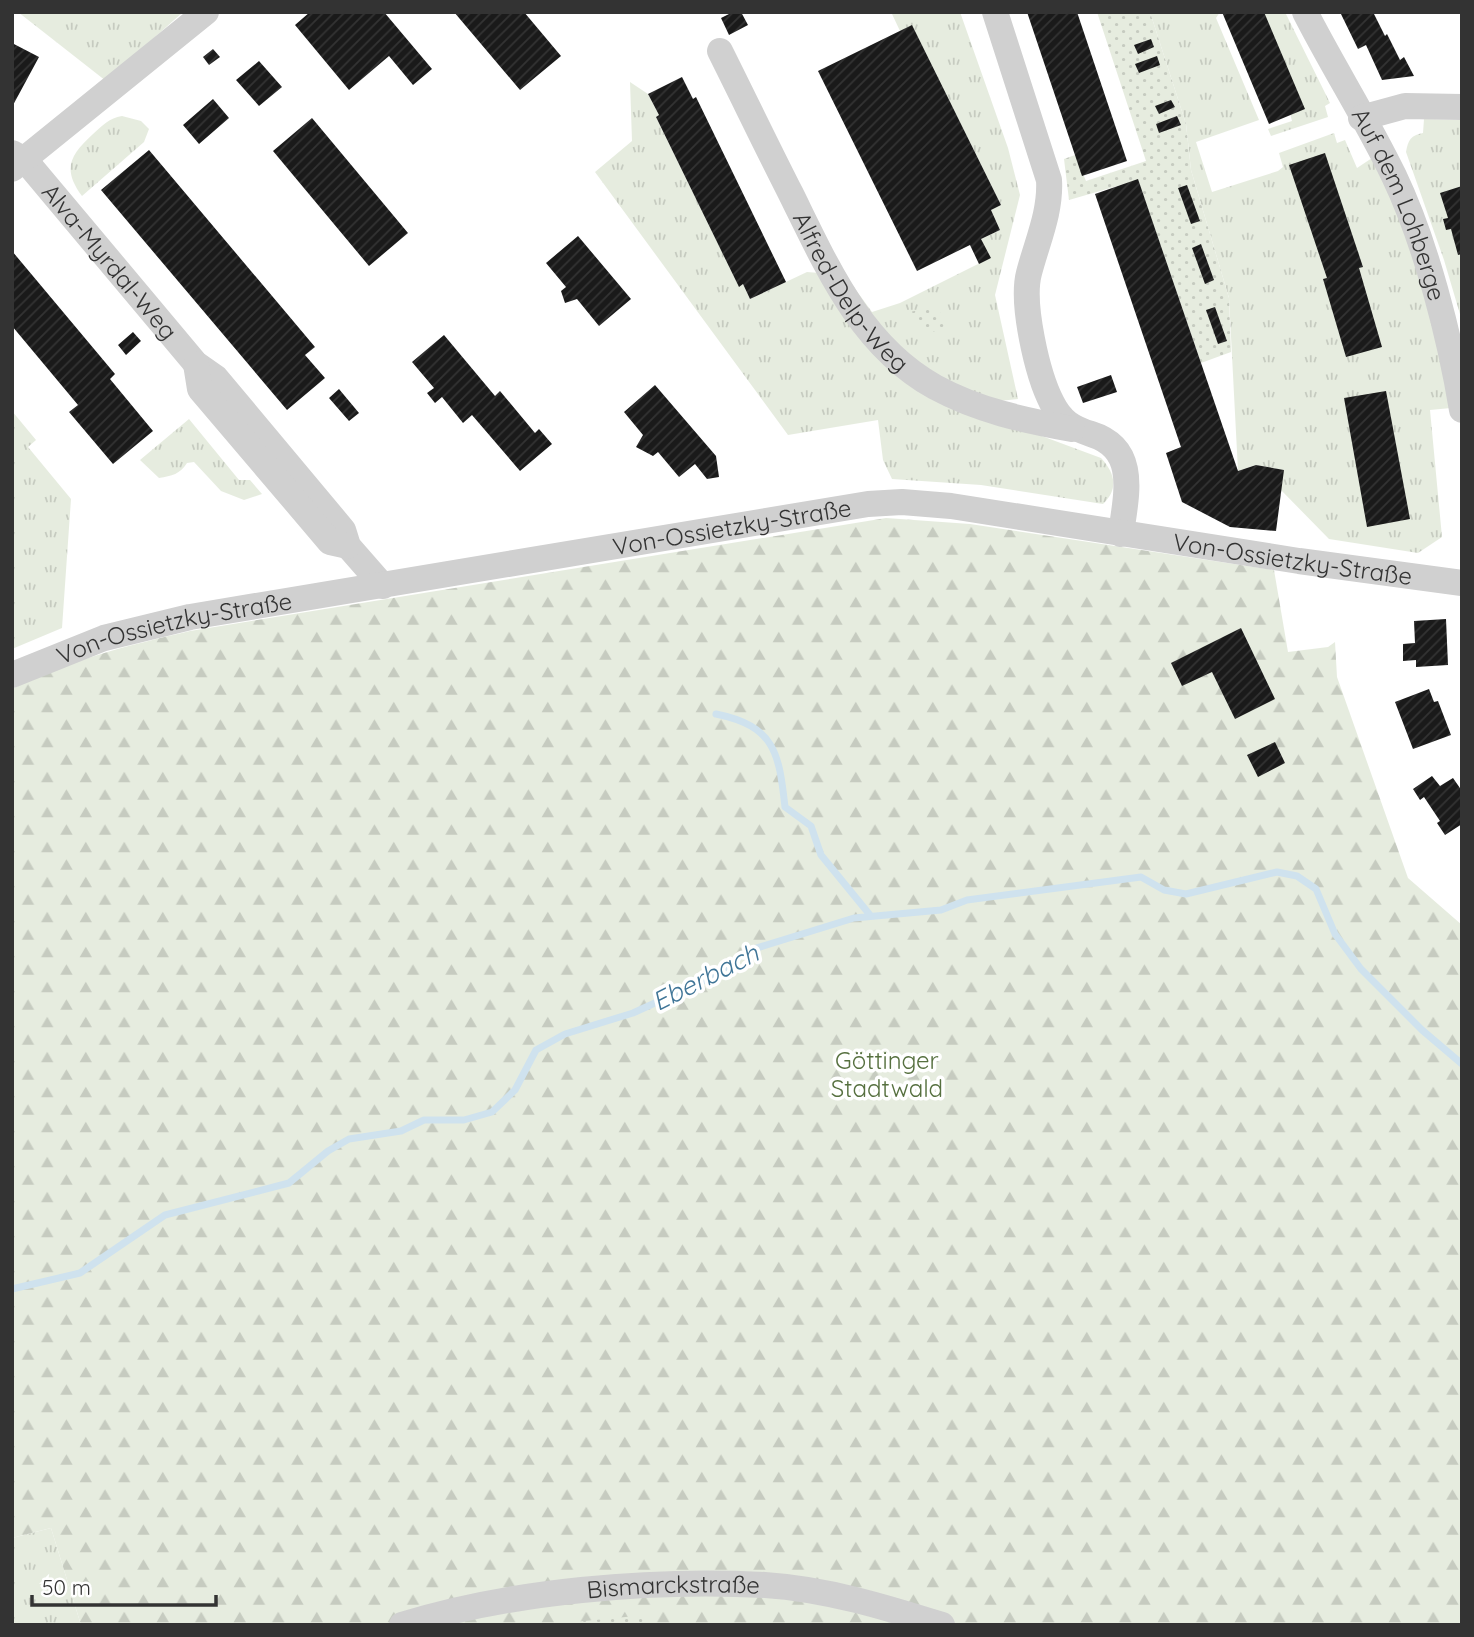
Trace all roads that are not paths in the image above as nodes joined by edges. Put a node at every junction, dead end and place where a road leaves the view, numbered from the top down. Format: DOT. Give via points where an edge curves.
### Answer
graph roads {
  1 [pos="206,12"];
  2 [pos="995,12"];
  3 [pos="1304,12"];
  4 [pos="720,51"];
  5 [pos="1462,107"];
  6 [pos="1361,118"];
  7 [pos="16,160"];
  8 [pos="1462,410"];
  9 [pos="1072,429"];
  10 [pos="1121,534"];
  11 [pos="1462,583"];
  12 [pos="383,586"];
  13 [pos="12,675"];
  14 [pos="402,1625"];
  15 [pos="942,1625"];
  1 -- 7 [label="street"];
  2 -- 9 [label="street" via="1049,180 1048,207 1026,285 1027,312 1051,401"];
  3 -- 6 [label="street, Auf dem Lohberge"];
  4 -- 9 [label="street, Alfred-Delp-Weg" via="825,263 852,311 870,332 911,371 963,401 1013,418"];
  5 -- 6 [label="street" via="1405,106"];
  6 -- 8 [label="street, Auf dem Lohberge" via="1394,176 1428,270"];
  7 -- 12 [label="street, Alva-Myrdal-Weg" via="196,364 200,389 330,542 348,546"];
  9 -- 10 [label="street, Alfred-Delp-Weg" via="1110,442 1120,455 1126,486"];
  10 -- 11 [label="street, Von-Ossietzky-Straße"];
  10 -- 12 [label="street, Von-Ossietzky-Straße" via="951,506 879,503"];
  12 -- 13 [label="street, Von-Ossietzky-Straße" via="169,622 104,638"];
  14 -- 15 [label="street, Bismarckstraße" via="499,1601 585,1591 728,1585 824,1593"];
}
